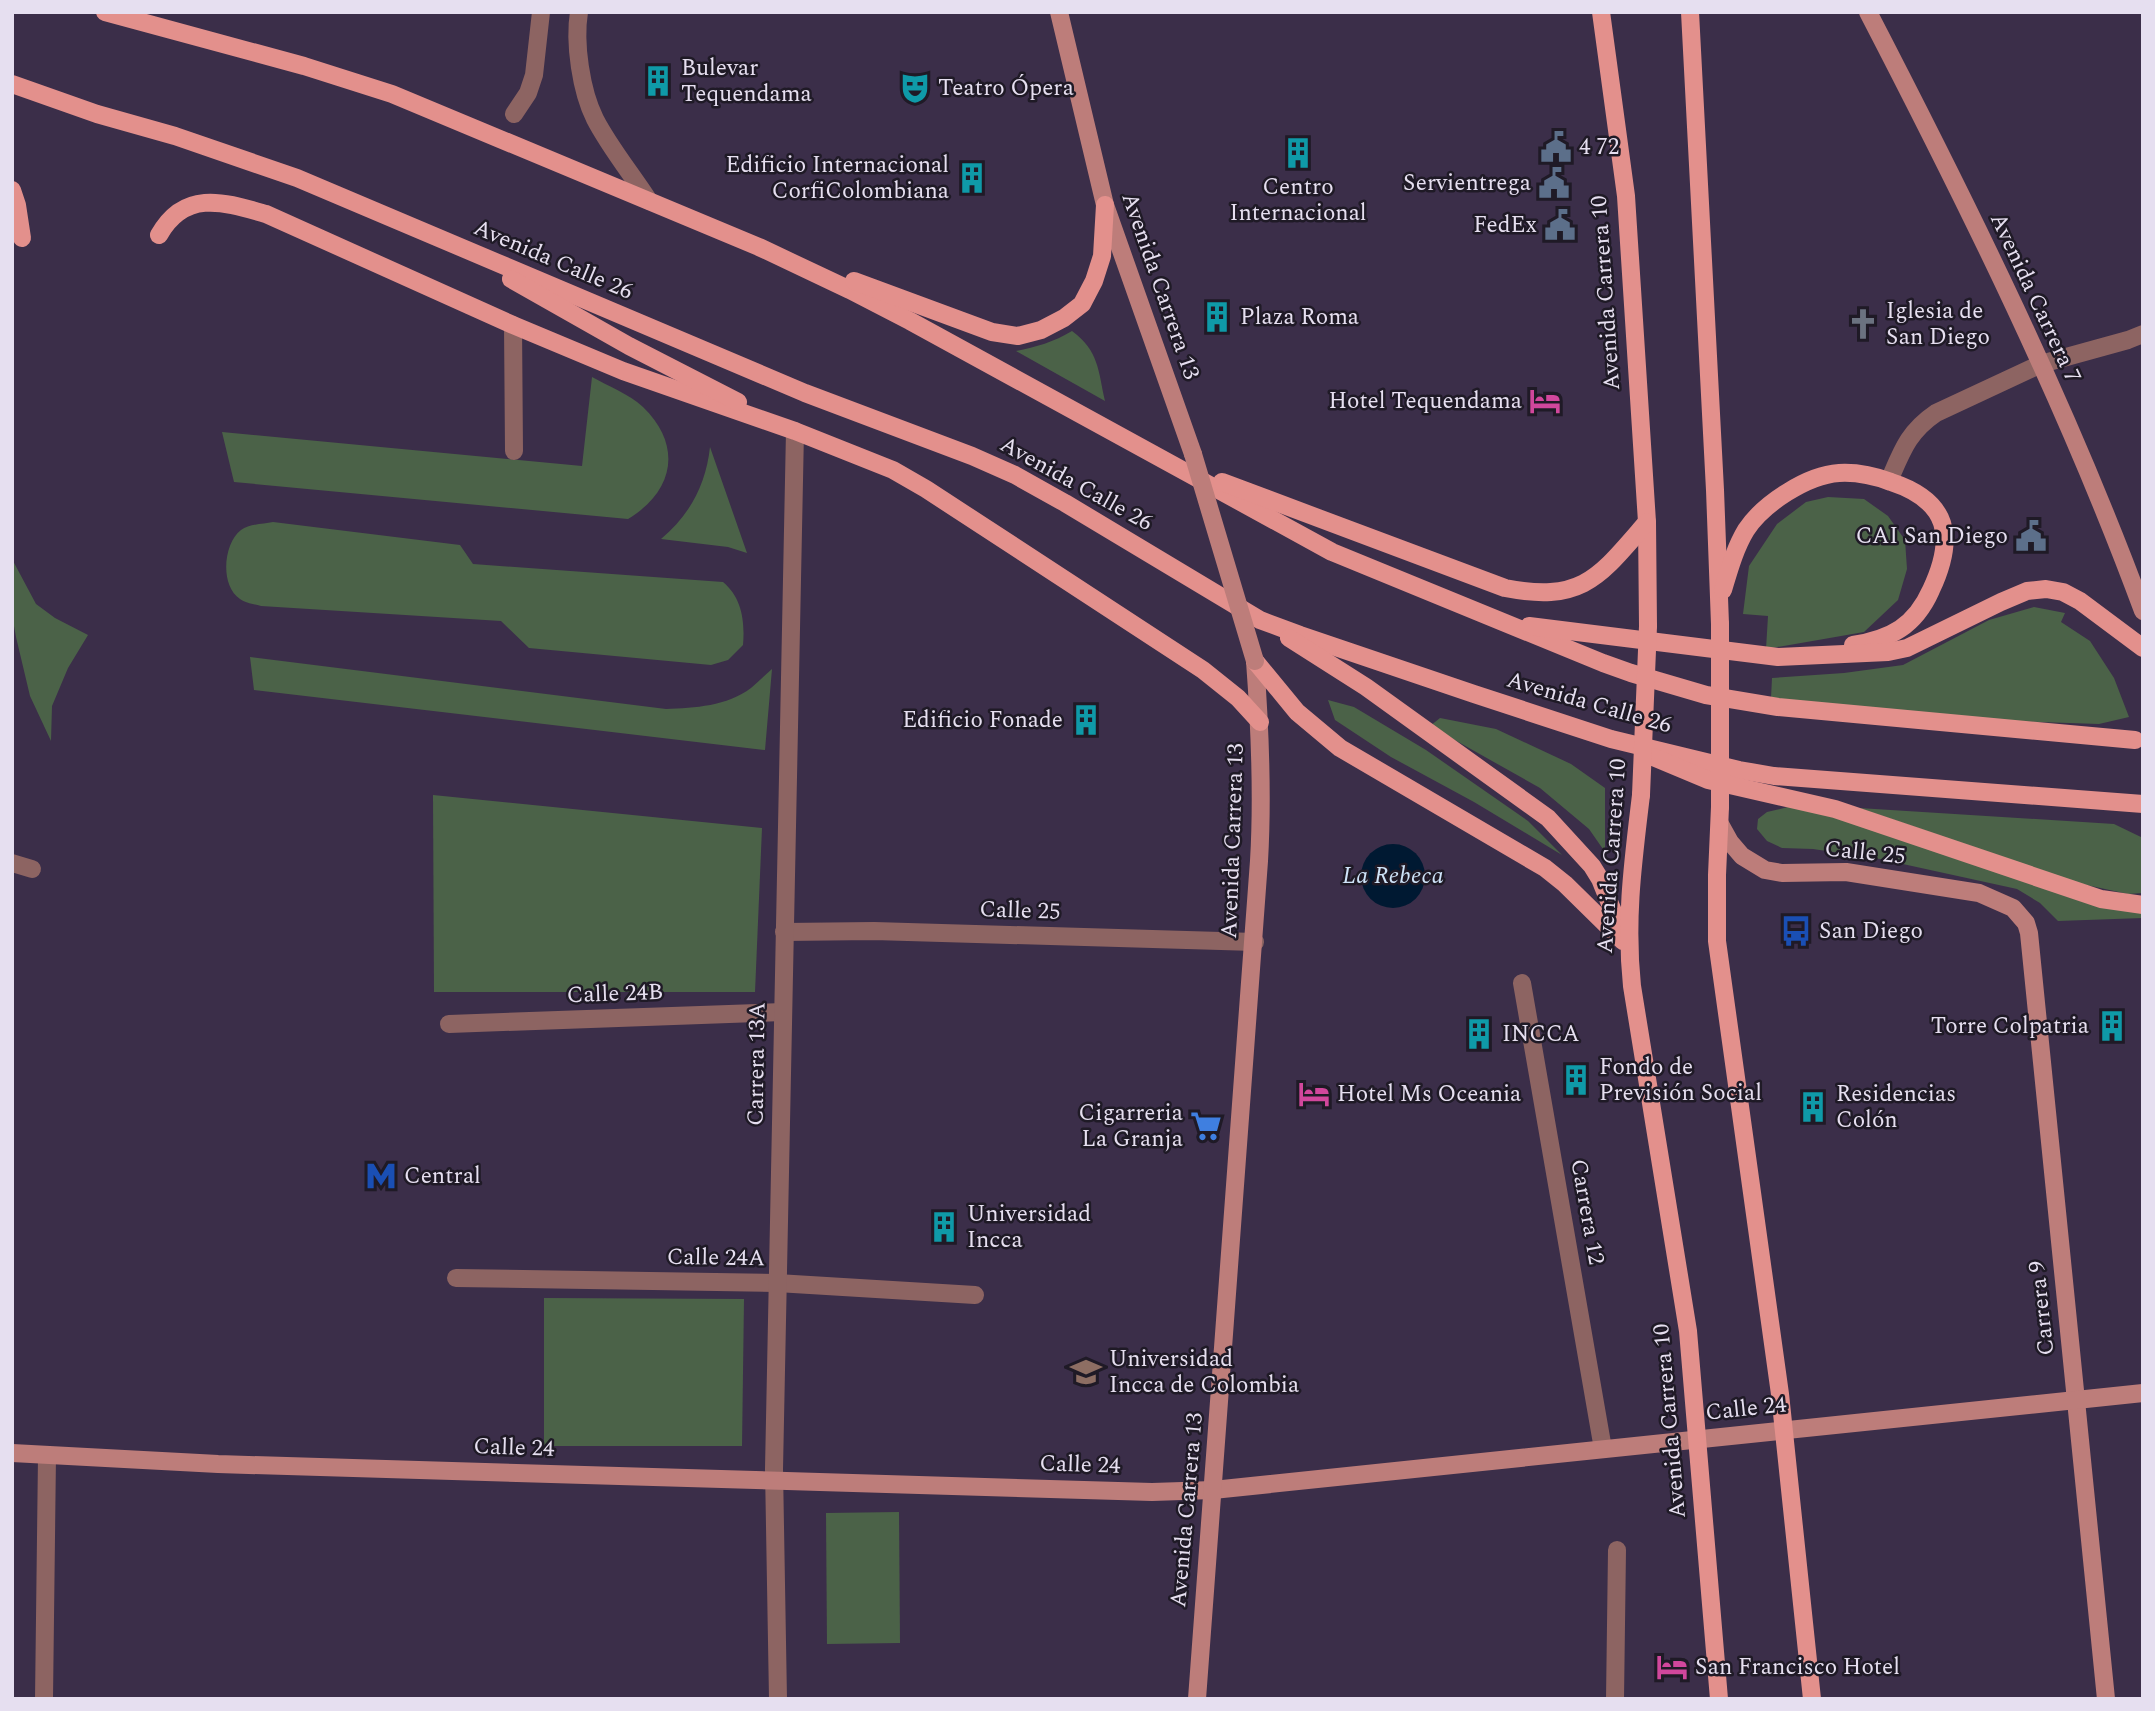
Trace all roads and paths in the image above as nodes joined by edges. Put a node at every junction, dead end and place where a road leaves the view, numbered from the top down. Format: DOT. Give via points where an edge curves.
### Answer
graph roads {
  1 [pos="105,12"];
  2 [pos="541,12"];
  3 [pos="579,12"];
  4 [pos="1059,12"];
  5 [pos="1601,12"];
  6 [pos="1690,12"];
  7 [pos="1868,12"];
  8 [pos="12,84"];
  9 [pos="514,114"];
  10 [pos="12,190"];
  11 [pos="649,201"];
  12 [pos="1105,205"];
  13 [pos="159,235"];
  14 [pos="433,235"];
  15 [pos="22,239"];
  16 [pos="759,247"];
  17 [pos="513,325"];
  18 [pos="2143,334"];
  19 [pos="2041,364"];
  20 [pos="794,431"];
  21 [pos="514,451"];
  22 [pos="1163,460"];
  23 [pos="1889,481"];
  24 [pos="1647,522"];
  25 [pos="1720,600"];
  26 [pos="2143,609"];
  27 [pos="1260,620"];
  28 [pos="1506,623"];
  29 [pos="2143,648"];
  30 [pos="1778,657"];
  31 [pos="1255,661"];
  32 [pos="1260,722"];
  33 [pos="1611,739"];
  34 [pos="2135,740"];
  35 [pos="2143,804"];
  36 [pos="1720,816"];
  37 [pos="12,863"];
  38 [pos="32,869"];
  39 [pos="2143,905"];
  40 [pos="2020,914"];
  41 [pos="784,932"];
  42 [pos="1255,942"];
  43 [pos="1628,946"];
  44 [pos="1522,983"];
  45 [pos="783,1012"];
  46 [pos="449,1024"];
  47 [pos="456,1278"];
  48 [pos="777,1283"];
  49 [pos="975,1295"];
  50 [pos="2143,1393"];
  51 [pos="2076,1400"];
  52 [pos="1783,1430"];
  53 [pos="1697,1439"];
  54 [pos="1604,1449"];
  55 [pos="12,1453"];
  56 [pos="47,1456"];
  57 [pos="774,1480"];
  58 [pos="1213,1490"];
  59 [pos="1617,1550"];
  60 [pos="44,1699"];
  61 [pos="778,1699"];
  62 [pos="1196,1699"];
  63 [pos="1615,1699"];
  64 [pos="1718,1699"];
  65 [pos="1812,1699"];
  66 [pos="2106,1699"];
  1 -- 11 [label="main road, Avenida Calle 26" via="391,94"];
  2 -- 9 [label="street" via="534,75"];
  3 -- 11 [label="street" via="580,69 591,111"];
  4 -- 12 [label="street, Avenida Carrera 13"];
  5 -- 24 [label="main road, Avenida Carrera 10" via="1626,196"];
  6 -- 25 [label="main road"];
  7 -- 19 [label="street, Avenida Carrera 7"];
  8 -- 14 [label="main road, Avenida Calle 26" via="297,178"];
  10 -- 15 [label="main road"];
  11 -- 16 [label="main road, Avenida Calle 26"];
  12 -- 16 [label="main road" via="1102,256 1082,304 1041,330 1018,336 992,332"];
  12 -- 31 [label="street, Avenida Carrera 13, bridge" via="1193,454"];
  13 -- 17 [label="main road" via="166,222 191,206 228,203 266,214"];
  14 -- 20 [label="main road" via="629,346"];
  14 -- 27 [label="main road, Avenida Calle 26" via="805,393 1015,475"];
  16 -- 22 [label="main road, Avenida Calle 26" via="898,315"];
  17 -- 20 [label="main road" via="623,371"];
  17 -- 21 [label="street"];
  18 -- 19 [label="street"];
  19 -- 23 [label="street" via="1922,422 1904,445"];
  19 -- 26 [label="street, Avenida Carrera 7"];
  20 -- 32 [label="main road" via="893,470 926,489 1203,670"];
  20 -- 41 [label="street, Carrera 13A"];
  22 -- 24 [label="main road" via="1505,588 1527,592 1580,586 1602,571"];
  22 -- 28 [label="main road, Avenida Calle 26" via="1332,552"];
  23 -- 25 [label="main road" via="1839,473 1805,482 1786,494 1747,529"];
  23 -- 30 [label="main road" via="1931,502 1945,532 1939,573 1927,599 1912,620 1884,638"];
  24 -- 43 [label="main road, Avenida Carrera 10, bridge" via="1642,795"];
  25 -- 36 [label="main road, bridge"];
  27 -- 33 [label="main road, Avenida Calle 26"];
  27 -- 43 [label="main road" via="1366,687 1548,818 1592,866"];
  28 -- 30 [label="main road"];
  28 -- 34 [label="main road, Avenida Calle 26" via="1603,663 1706,695 1779,707"];
  29 -- 30 [label="main road" via="2080,601 2046,589 2001,602 1907,648"];
  31 -- 32 [label="street, Avenida Carrera 13"];
  31 -- 43 [label="main road" via="1297,712 1340,748 1545,868"];
  32 -- 42 [label="street, Avenida Carrera 13" via="1262,801"];
  33 -- 35 [label="main road, Avenida Calle 26" via="1774,776"];
  33 -- 39 [label="main road" via="1708,780 1835,809 2101,899"];
  36 -- 40 [label="street, Calle 25" via="1730,842 1765,870 1846,872 1979,893"];
  36 -- 52 [label="main road" via="1717,941"];
  37 -- 38 [label="street"];
  40 -- 51 [label="street, Carrera 9" via="2029,933"];
  41 -- 42 [label="street, Calle 25"];
  41 -- 45 [label="street, Carrera 13A"];
  42 -- 58 [label="street, Avenida Carrera 13"];
  43 -- 53 [label="main road, Avenida Carrera 10" via="1688,1331"];
  44 -- 54 [label="street, Carrera 12"];
  45 -- 46 [label="street, Calle 24B"];
  45 -- 48 [label="street, Carrera 13A"];
  47 -- 48 [label="street, Calle 24A"];
  48 -- 49 [label="street, Calle 24A"];
  48 -- 57 [label="street, Carrera 13A"];
  50 -- 51 [label="street, Calle 24"];
  51 -- 52 [label="street, Calle 24"];
  51 -- 66 [label="street, Carrera 9"];
  52 -- 53 [label="street, Calle 24"];
  52 -- 65 [label="main road"];
  53 -- 54 [label="street, Calle 24"];
  53 -- 64 [label="main road, Avenida Carrera 10"];
  54 -- 58 [label="street, Calle 24"];
  55 -- 56 [label="street, Calle 24"];
  56 -- 57 [label="street, Calle 24"];
  56 -- 60 [label="street"];
  57 -- 58 [label="street, Calle 24"];
  57 -- 61 [label="street, Carrera 13A"];
  58 -- 62 [label="street, Avenida Carrera 13"];
  59 -- 63 [label="street"];
}
